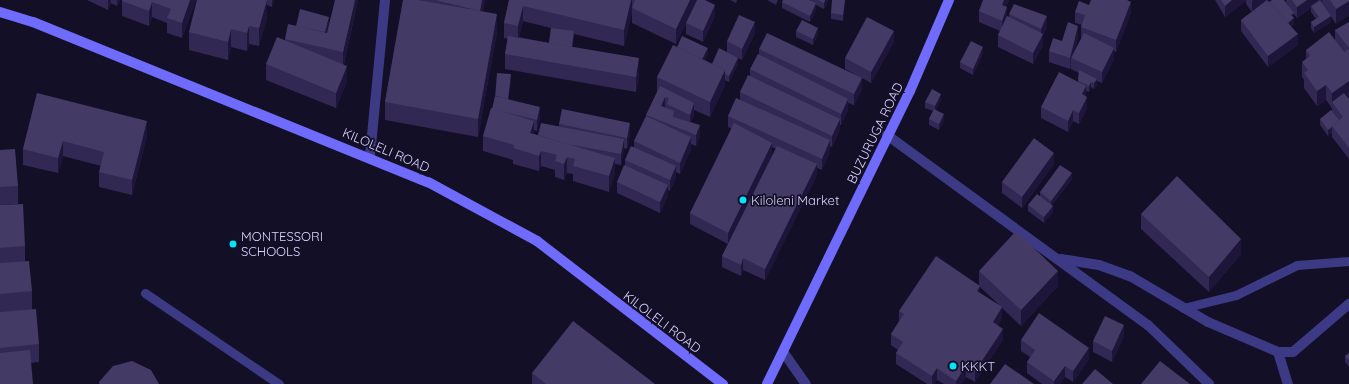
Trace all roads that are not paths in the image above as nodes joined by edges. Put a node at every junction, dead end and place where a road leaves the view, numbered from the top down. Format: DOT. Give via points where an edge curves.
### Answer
graph roads {
  1 [pos="385,0"];
  2 [pos="950,0"];
  3 [pos="0,12"];
  4 [pos="887,135"];
  5 [pos="370,156"];
  6 [pos="1059,258"];
  7 [pos="1349,261"];
  8 [pos="145,293"];
  9 [pos="1349,304"];
  10 [pos="1183,308"];
  11 [pos="1278,352"];
  12 [pos="784,353"];
  13 [pos="279,384"];
  14 [pos="723,384"];
  15 [pos="767,384"];
  16 [pos="806,384"];
  17 [pos="1209,384"];
  18 [pos="1288,384"];
  1 -- 5 [label="street"];
  2 -- 4 [label="main road, BUZURUGA ROAD"];
  3 -- 5 [label="main road, KILOLELI ROAD"];
  4 -- 6 [label="street"];
  4 -- 12 [label="main road, BUZURUGA ROAD"];
  5 -- 14 [label="main road, KILOLELI ROAD" via="428,182 537,241"];
  6 -- 10 [label="street" via="1098,265 1130,276"];
  6 -- 17 [label="street" via="1148,325"];
  7 -- 10 [label="lane" via="1297,265 1236,295"];
  8 -- 13 [label="lane"];
  9 -- 11 [label="street" via="1293,352"];
  10 -- 11 [label="street"];
  11 -- 18 [label="street"];
  12 -- 15 [label="main road, BUZURUGA ROAD"];
  12 -- 16 [label="street"];
}
